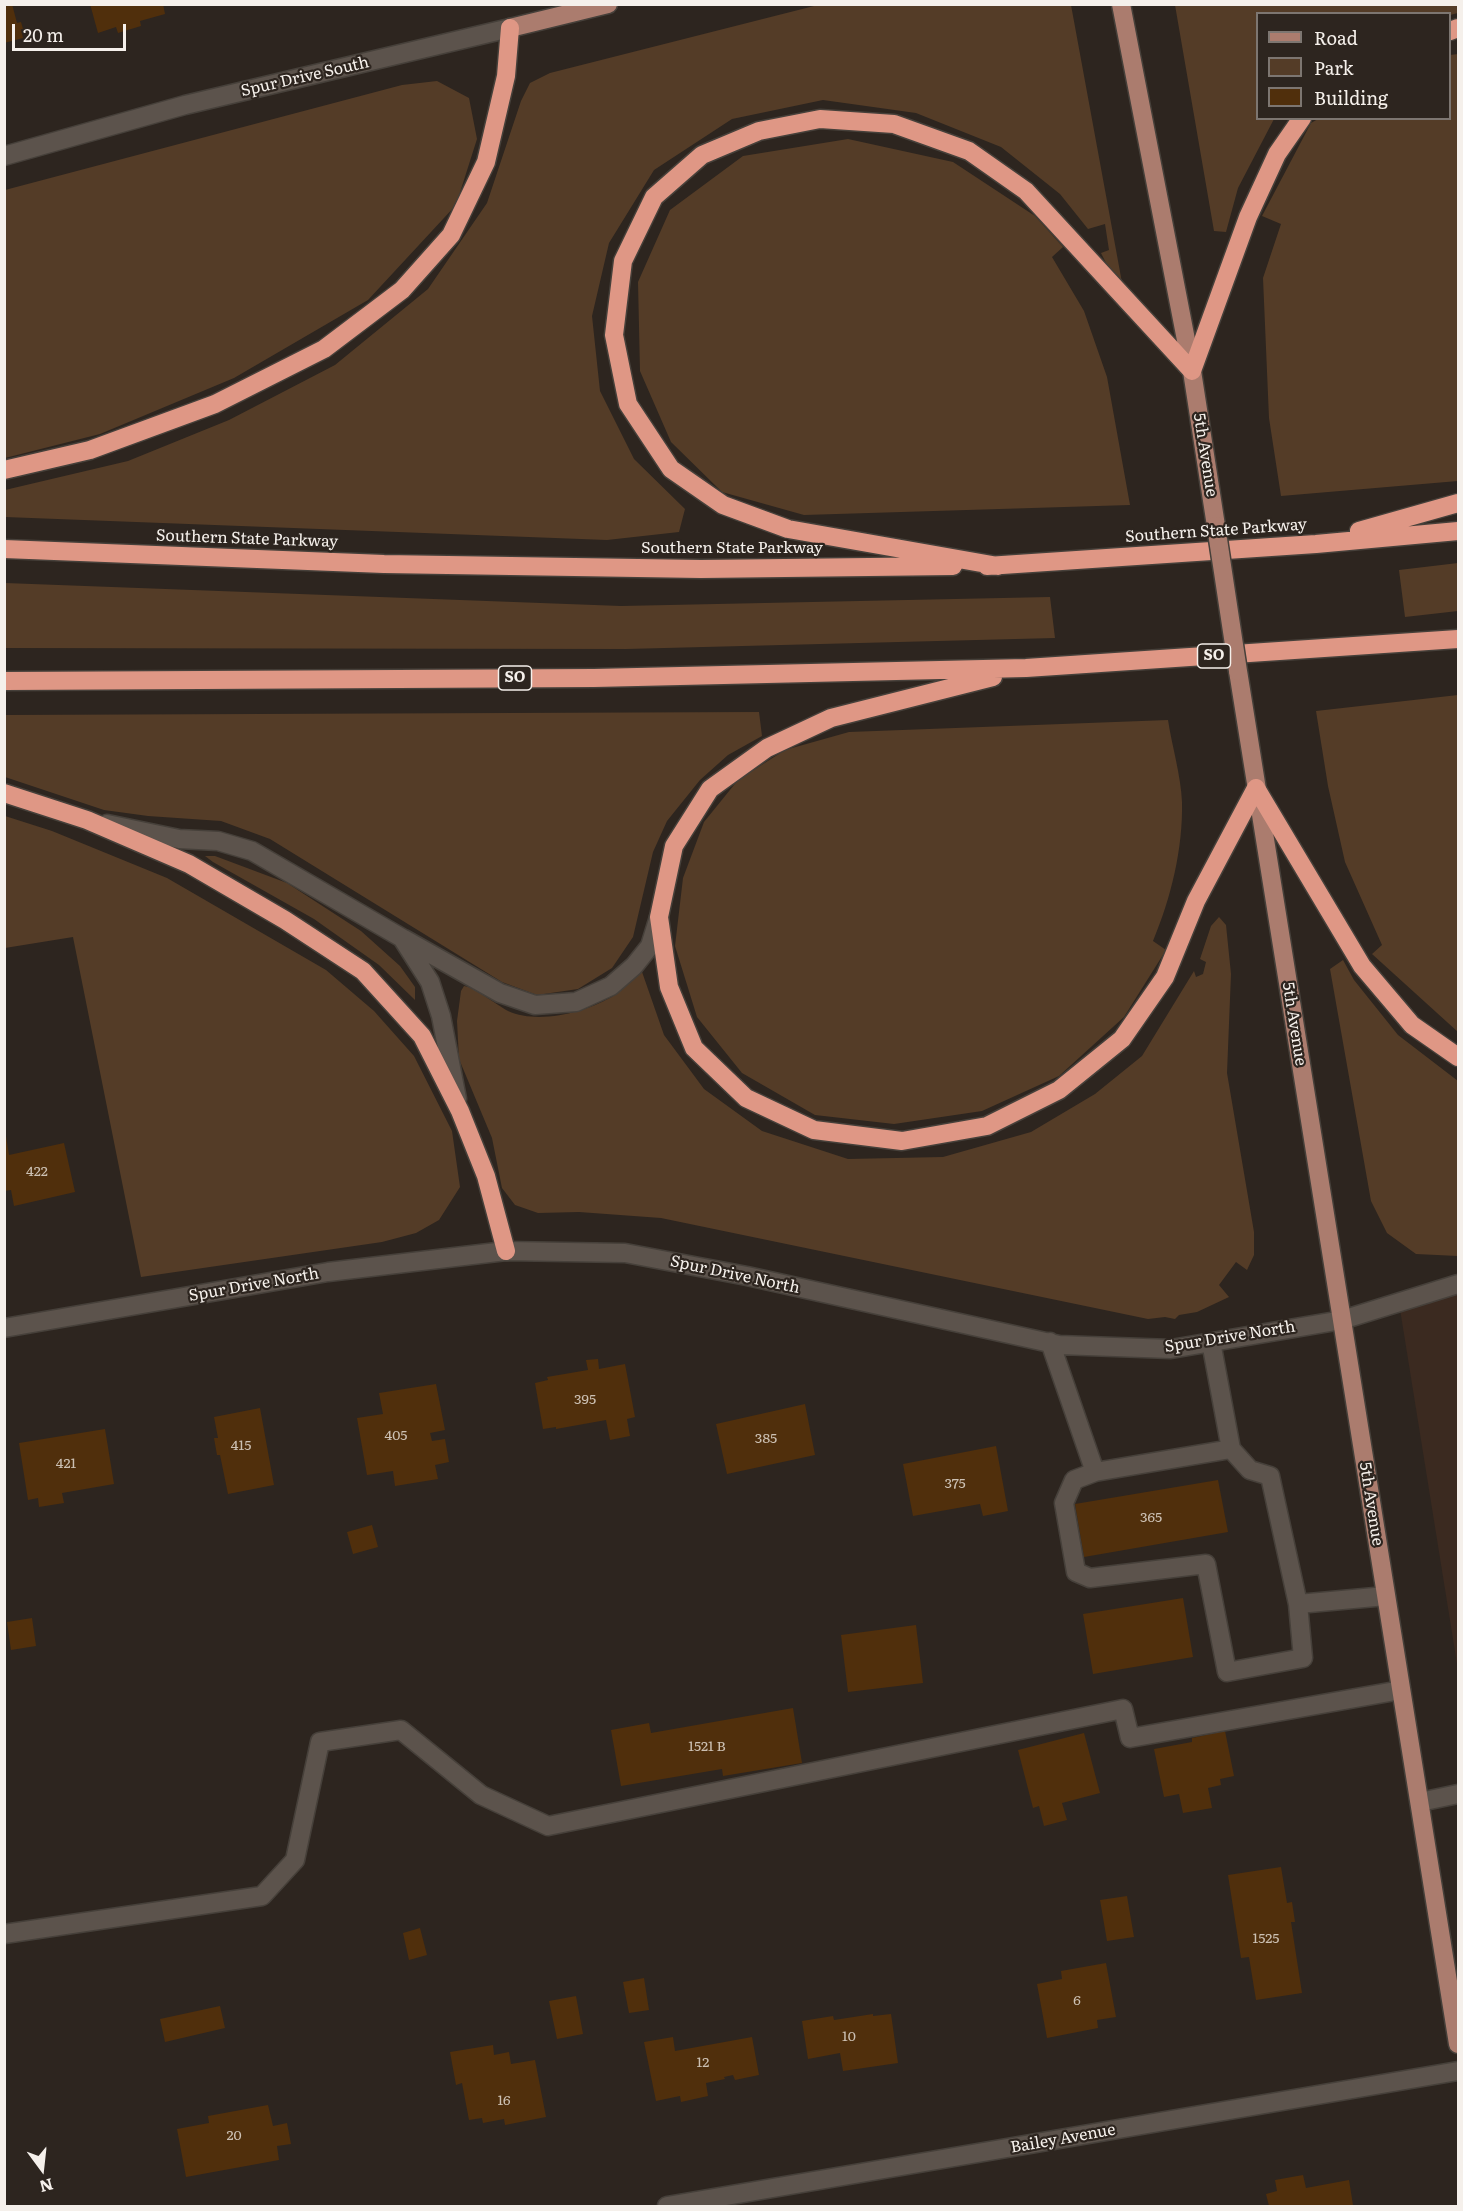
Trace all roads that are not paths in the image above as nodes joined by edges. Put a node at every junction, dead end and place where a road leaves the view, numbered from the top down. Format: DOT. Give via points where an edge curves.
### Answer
graph roads {
  1 [pos="608,4"];
  2 [pos="1121,4"];
  3 [pos="510,28"];
  4 [pos="1301,120"];
  5 [pos="4,156"];
  6 [pos="1192,371"];
  7 [pos="4,470"];
  8 [pos="1458,503"];
  9 [pos="1458,531"];
  10 [pos="1316,544"];
  11 [pos="4,549"];
  12 [pos="998,566"];
  13 [pos="1458,639"];
  14 [pos="1402,644"];
  15 [pos="1458,650"];
  16 [pos="1026,668"];
  17 [pos="4,681"];
  18 [pos="1256,788"];
  19 [pos="4,794"];
  20 [pos="87,820"];
  21 [pos="659,917"];
  22 [pos="402,938"];
  23 [pos="1458,1057"];
  24 [pos="460,1110"];
  25 [pos="506,1251"];
  26 [pos="1458,1284"];
  27 [pos="1342,1320"];
  28 [pos="4,1328"];
  29 [pos="1050,1342"];
  30 [pos="1211,1342"];
  31 [pos="1231,1449"];
  32 [pos="1095,1472"];
  33 [pos="1386,1596"];
  34 [pos="1298,1604"];
  35 [pos="1401,1690"];
  36 [pos="1458,1794"];
  37 [pos="1420,1802"];
  38 [pos="4,1934"];
  39 [pos="1458,2044"];
  40 [pos="1458,2071"];
  41 [pos="666,2206"];
  1 -- 3 [label="main road, Spur Drive South"];
  2 -- 6 [label="main road, 5th Avenue"];
  3 -- 5 [label="street, Spur Drive South" via="185,105"];
  3 -- 7 [label="highway" via="506,75 486,162 451,234 402,290 324,350 215,404 90,450"];
  4 -- 6 [label="highway" via="1277,153 1248,217"];
  6 -- 12 [label="highway" via="1026,190 969,151 894,124 820,119 759,131 702,155 654,197 623,261 614,335 628,404 671,469 723,505 788,528"];
  6 -- 18 [label="main road, 5th Avenue, bridge"];
  8 -- 10 [label="highway"];
  9 -- 10 [label="highway, Southern State Parkway"];
  10 -- 12 [label="highway, Southern State Parkway"];
  11 -- 12 [label="highway, Southern State Parkway" via="384,564 701,569"];
  13 -- 14 [label="highway, SO"];
  14 -- 15 [label="highway"];
  14 -- 16 [label="highway, SO"];
  16 -- 17 [label="highway, SO" via="594,678"];
  16 -- 21 [label="highway" via="831,718 767,748 710,789 704,798 674,846"];
  18 -- 21 [label="highway" via="1196,901 1165,977 1122,1039 1059,1090 987,1126 902,1141 858,1136 814,1130 746,1098 694,1048 669,987"];
  18 -- 23 [label="highway" via="1362,966 1412,1025"];
  18 -- 27 [label="main road, 5th Avenue"];
  19 -- 20 [label="highway"];
  20 -- 22 [label="street" via="179,839 218,841 252,851"];
  20 -- 24 [label="highway" via="189,864 363,971 422,1036"];
  21 -- 22 [label="street" via="650,946 634,966 611,986 576,1002 536,1005 500,993"];
  22 -- 24 [label="street" via="430,982"];
  24 -- 25 [label="highway" via="486,1176"];
  25 -- 28 [label="street, Spur Drive North" via="328,1272"];
  25 -- 29 [label="street, Spur Drive North" via="625,1253"];
  26 -- 27 [label="street, Spur Drive North"];
  27 -- 30 [label="street, Spur Drive North"];
  27 -- 33 [label="main road, 5th Avenue"];
  29 -- 30 [label="street, Spur Drive North" via="1171,1349"];
  29 -- 32 [label="street"];
  30 -- 31 [label="street"];
  31 -- 32 [label="street"];
  31 -- 34 [label="street" via="1250,1470 1270,1476"];
  32 -- 34 [label="street" via="1074,1480 1064,1503 1076,1572 1090,1578 1206,1564 1227,1672 1303,1658"];
  33 -- 34 [label="street"];
  33 -- 35 [label="main road, 5th Avenue"];
  35 -- 37 [label="main road, 5th Avenue"];
  35 -- 38 [label="street" via="1130,1738 1123,1709 548,1826 481,1795 401,1730 320,1742 295,1860 262,1896"];
  36 -- 37 [label="street"];
  37 -- 39 [label="main road, 5th Avenue"];
  40 -- 41 [label="street, Bailey Avenue"];
}
